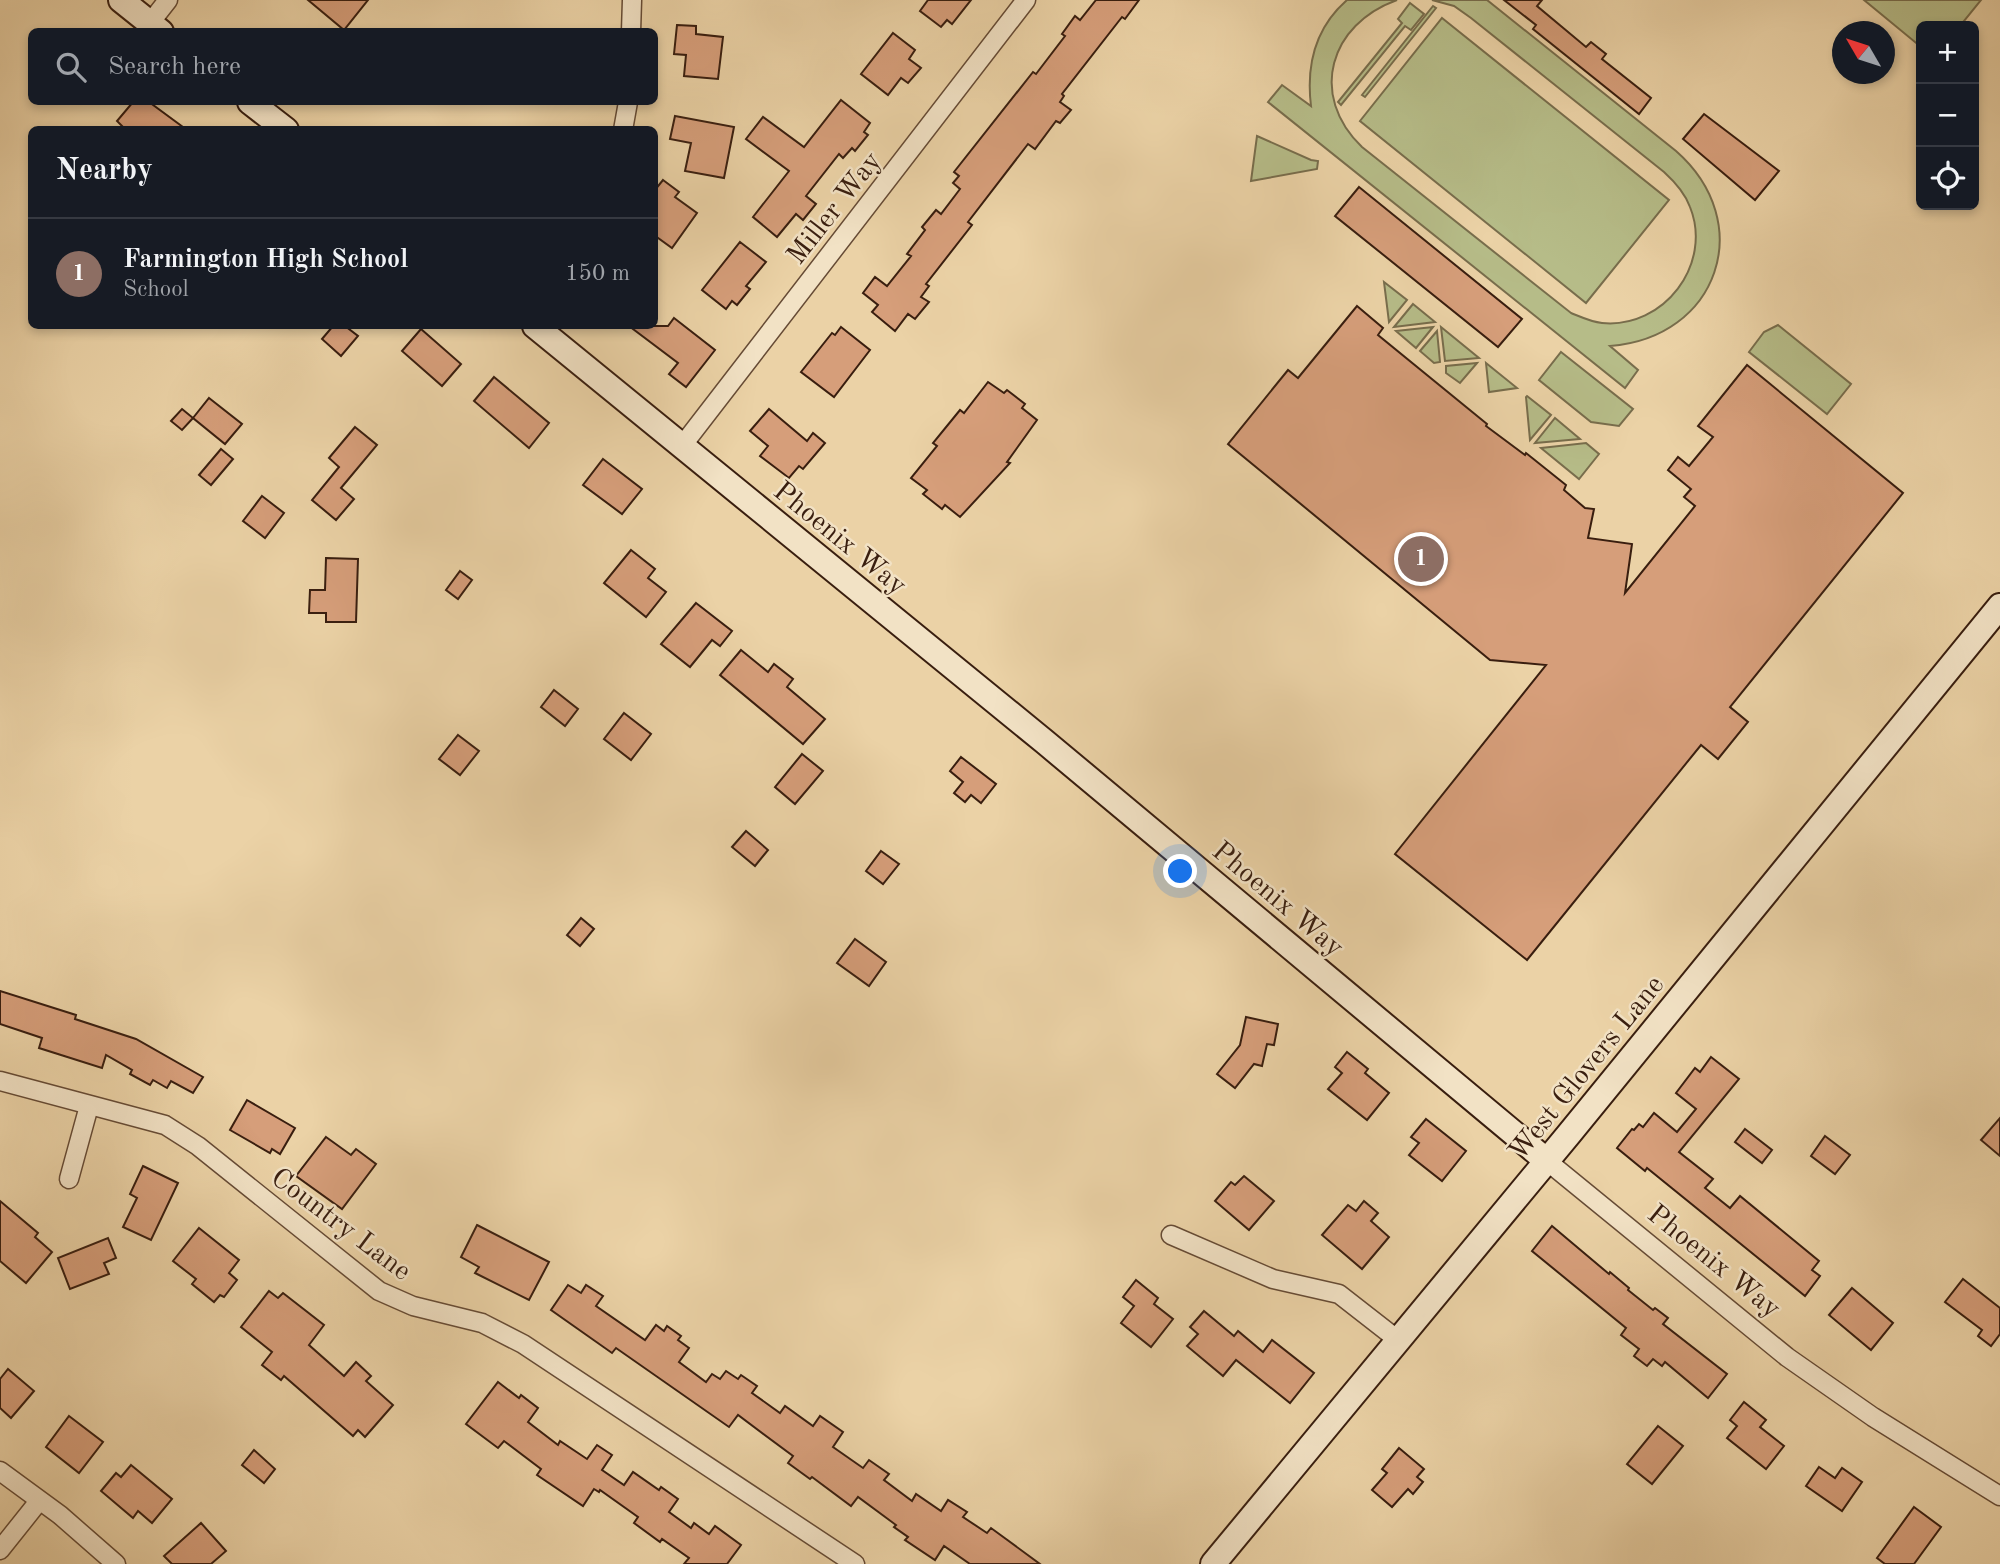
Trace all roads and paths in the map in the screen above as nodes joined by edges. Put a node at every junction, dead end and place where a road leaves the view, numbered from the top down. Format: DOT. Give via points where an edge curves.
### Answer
graph roads {
  1 [pos="121,0"];
  2 [pos="168,0"];
  3 [pos="632,0"];
  4 [pos="1026,0"];
  5 [pos="156,27"];
  6 [pos="632,28"];
  7 [pos="254,105"];
  8 [pos="627,105"];
  9 [pos="281,126"];
  10 [pos="624,126"];
  11 [pos="538,329"];
  12 [pos="682,446"];
  13 [pos="1996,618"];
  14 [pos="0,1081"];
  15 [pos="89,1106"];
  16 [pos="1547,1161"];
  17 [pos="69,1179"];
  18 [pos="1171,1235"];
  19 [pos="1398,1340"];
  20 [pos="0,1471"];
  21 [pos="2000,1496"];
  22 [pos="39,1501"];
  23 [pos="0,1550"];
  24 [pos="116,1564"];
  25 [pos="855,1564"];
  26 [pos="1213,1564"];
  1 -- 5 [label="street"];
  2 -- 5 [label="street"];
  3 -- 6 [label="street"];
  4 -- 12 [label="street, Miller Way"];
  7 -- 9 [label="street"];
  8 -- 10 [label="street"];
  11 -- 12 [label="street, Phoenix Way"];
  12 -- 16 [label="street, Phoenix Way" via="1045,741"];
  13 -- 16 [label="street, West Glovers Lane"];
  14 -- 15 [label="street, Country Lane"];
  15 -- 17 [label="street"];
  15 -- 25 [label="street, Country Lane" via="165,1125 198,1146 379,1291 413,1306 481,1323 523,1344"];
  16 -- 19 [label="street, West Glovers Lane"];
  16 -- 21 [label="street, Phoenix Way" via="1787,1357 1872,1418"];
  18 -- 19 [label="street" via="1273,1279 1339,1294"];
  19 -- 26 [label="street, West Glovers Lane"];
  20 -- 22 [label="street"];
  22 -- 23 [label="street"];
  22 -- 24 [label="street"];
}
